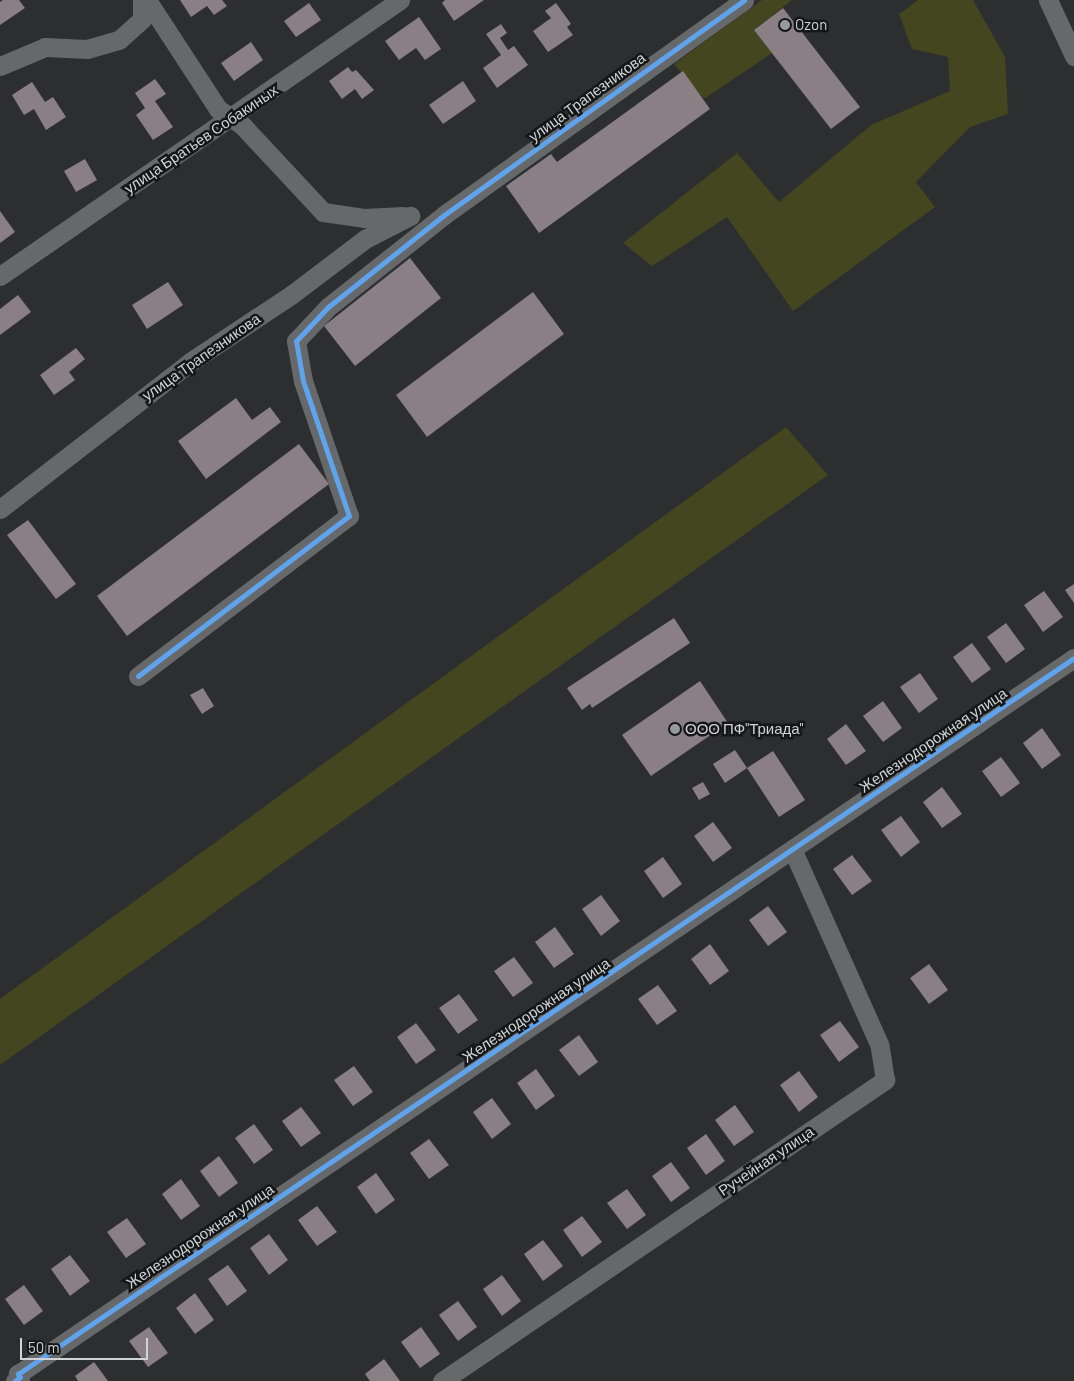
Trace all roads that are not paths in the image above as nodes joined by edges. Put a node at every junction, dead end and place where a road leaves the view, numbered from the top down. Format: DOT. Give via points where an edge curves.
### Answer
graph roads {
  1 [pos="142,0"];
  2 [pos="146,0"];
  3 [pos="400,0"];
  4 [pos="744,0"];
  5 [pos="1048,0"];
  6 [pos="1074,56"];
  7 [pos="0,66"];
  8 [pos="230,120"];
  9 [pos="444,215"];
  10 [pos="410,216"];
  11 [pos="0,276"];
  12 [pos="0,510"];
  13 [pos="1074,658"];
  14 [pos="138,676"];
  15 [pos="793,852"];
  16 [pos="15,1381"];
  17 [pos="442,1381"];
  1 -- 7 [label="street" via="142,19 119,40 87,49 45,47"];
  2 -- 8 [label="street" via="218,109"];
  3 -- 8 [label="street, улица Братьев Собакиных"];
  4 -- 9 [label="street, улица Трапезникова"];
  5 -- 6 [label="street"];
  8 -- 10 [label="street" via="242,125 323,212 364,218"];
  8 -- 11 [label="street, улица Братьев Собакиных"];
  9 -- 10 [label="street"];
  9 -- 14 [label="street, улица Трапезникова" via="328,307 296,341 303,381 349,516"];
  10 -- 12 [label="street, улица Трапезникова" via="365,239 291,295 190,362"];
  13 -- 15 [label="street, Железнодорожная улица"];
  15 -- 16 [label="street, Железнодорожная улица" via="18,1374 20,1377"];
  15 -- 17 [label="street, Ручейная улица" via="879,1044 886,1080"];
}
